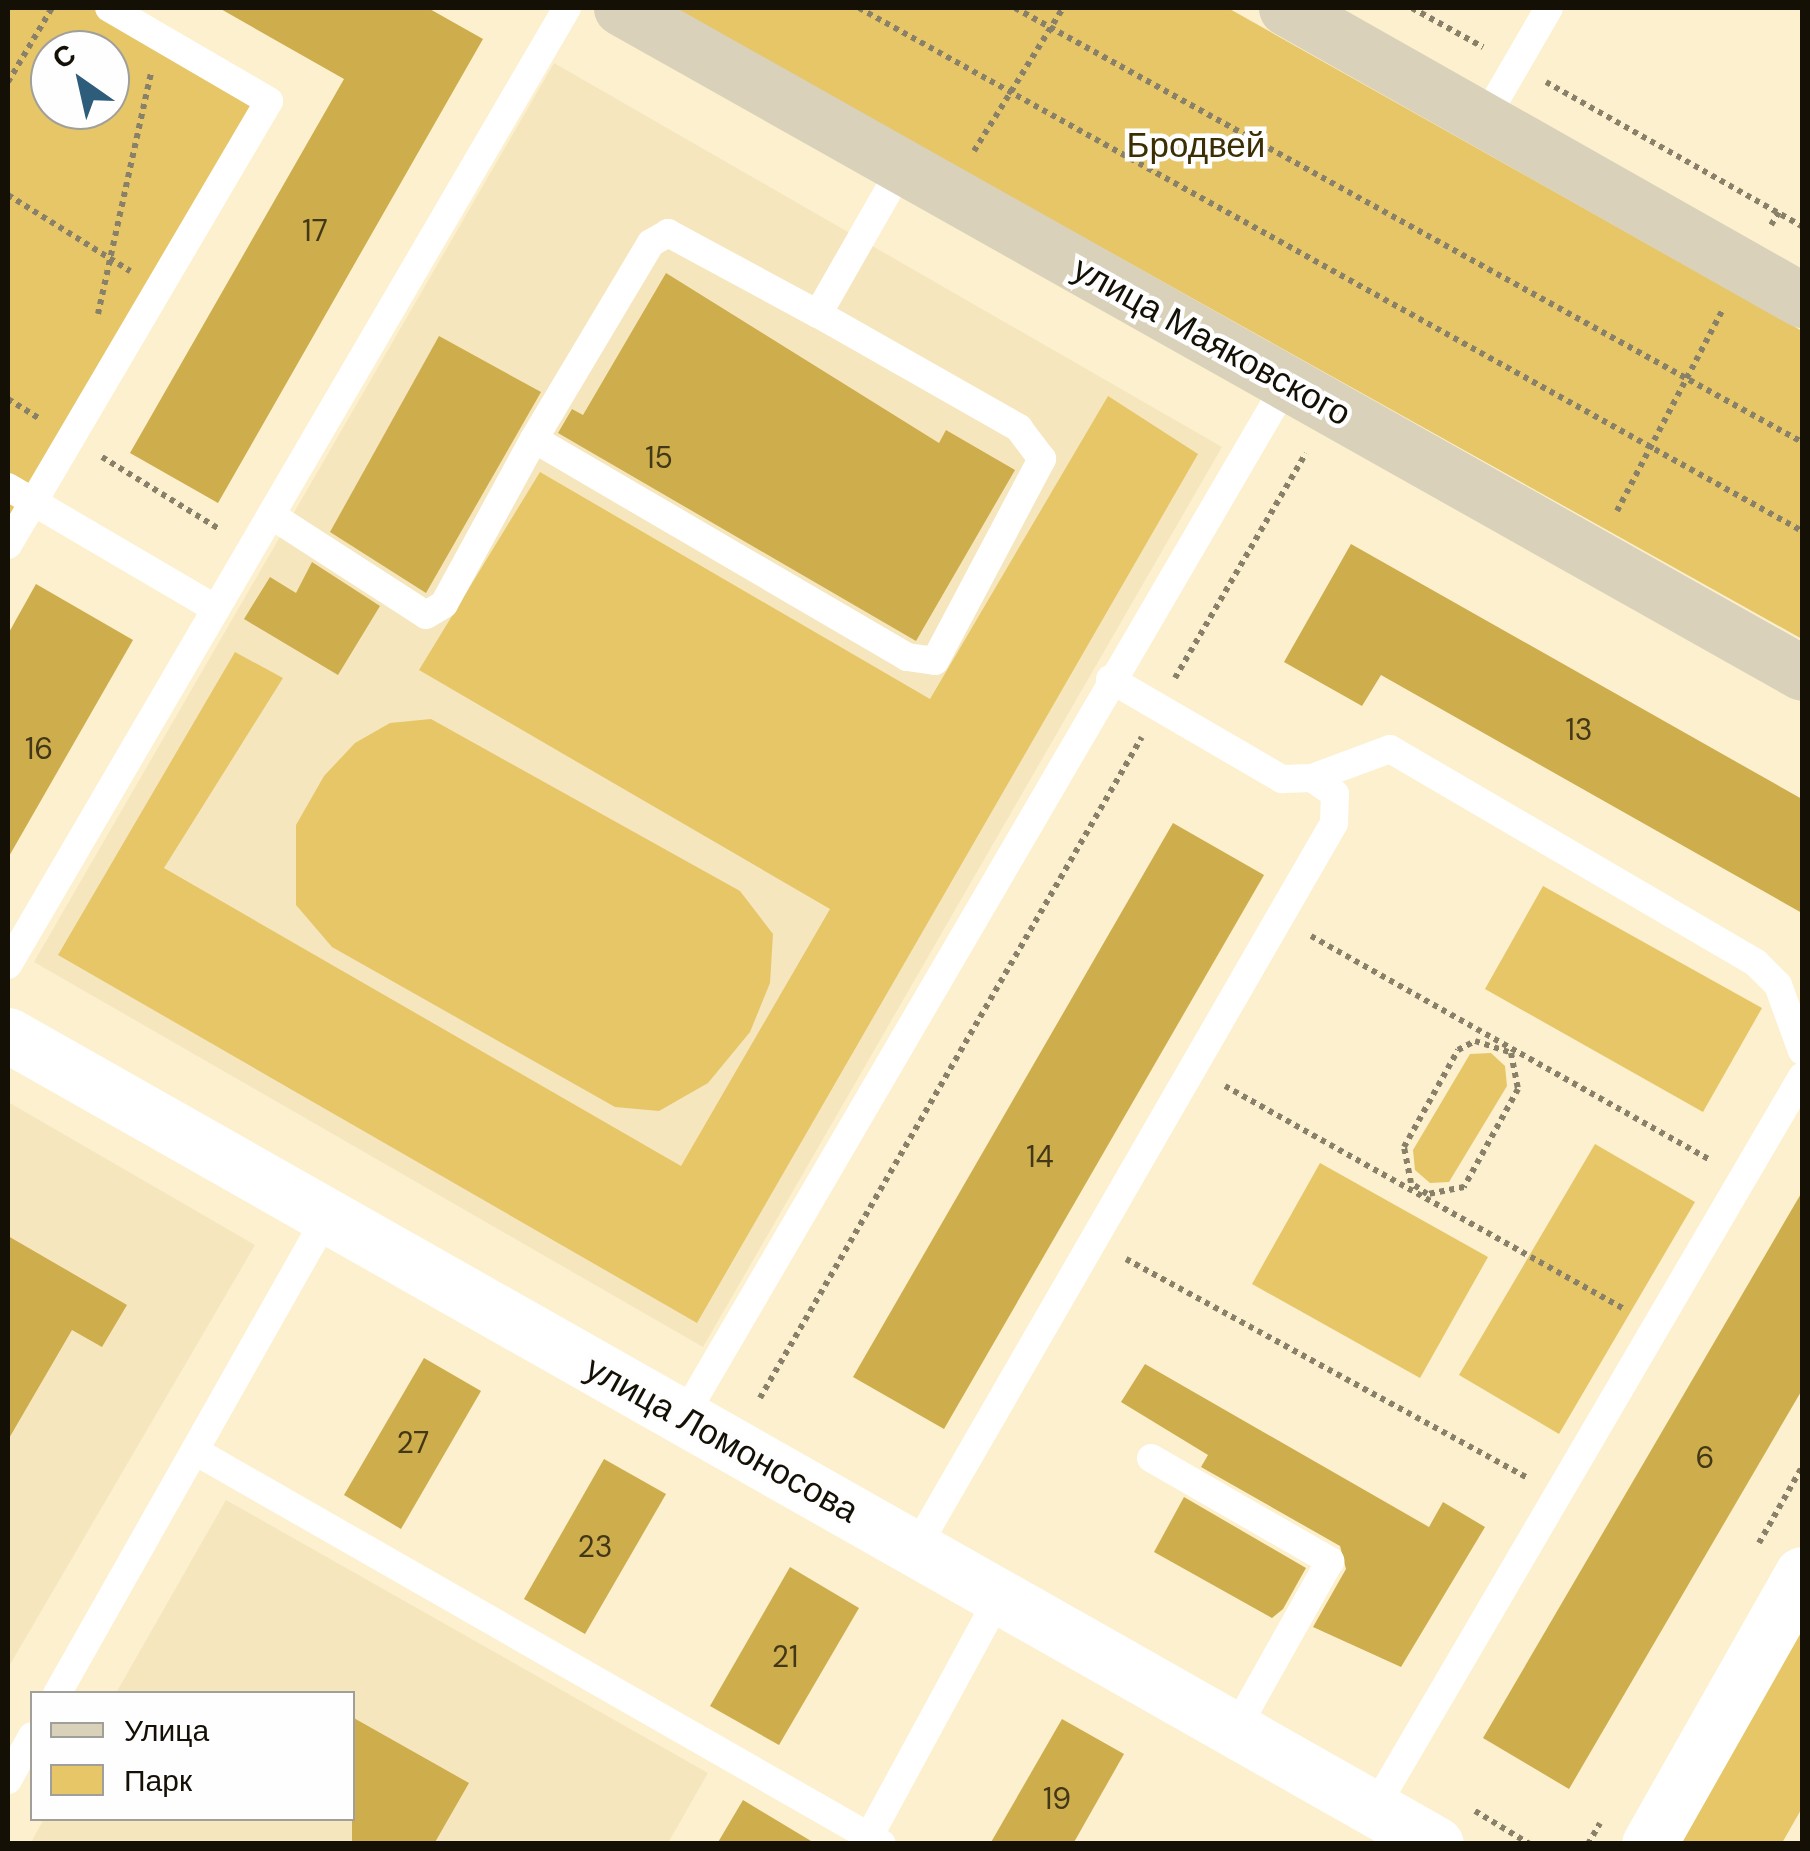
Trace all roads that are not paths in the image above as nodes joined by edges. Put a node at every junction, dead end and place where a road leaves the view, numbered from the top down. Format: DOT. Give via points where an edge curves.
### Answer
graph roads {
  1 [pos="109,8"];
  2 [pos="567,8"];
  3 [pos="621,8"];
  4 [pos="1286,8"];
  5 [pos="1549,8"];
  6 [pos="1484,120"];
  7 [pos="925,180"];
  8 [pos="1802,300"];
  9 [pos="818,314"];
  10 [pos="1287,383"];
  11 [pos="534,439"];
  12 [pos="8,486"];
  13 [pos="33,502"];
  14 [pos="270,515"];
  15 [pos="8,544"];
  16 [pos="214,608"];
  17 [pos="1802,673"];
  18 [pos="1110,679"];
  19 [pos="1312,778"];
  20 [pos="8,965"];
  21 [pos="8,1035"];
  22 [pos="1802,1052"];
  23 [pos="1802,1077"];
  24 [pos="326,1218"];
  25 [pos="684,1416"];
  26 [pos="195,1451"];
  27 [pos="1151,1458"];
  28 [pos="916,1548"];
  29 [pos="1802,1574"];
  30 [pos="1000,1595"];
  31 [pos="59,1691"];
  32 [pos="1235,1730"];
  33 [pos="30,1740"];
  34 [pos="8,1780"];
  35 [pos="1374,1809"];
  36 [pos="872,1841"];
  37 [pos="1436,1844"];
  38 [pos="1649,1844"];
  1 -- 13 [label="lane" via="269,101"];
  2 -- 14 [label="lane"];
  3 -- 7 [label="street, улица Маяковского"];
  4 -- 6 [label="street"];
  5 -- 6 [label="lane"];
  6 -- 8 [label="street"];
  7 -- 9 [label="lane"];
  7 -- 10 [label="street, улица Маяковского"];
  9 -- 11 [label="lane" via="668,233 651,243"];
  9 -- 11 [label="lane" via="1019,428 1042,459 936,661 906,657"];
  10 -- 17 [label="street, улица Маяковского"];
  10 -- 18 [label="lane"];
  11 -- 14 [label="lane" via="444,604 426,616"];
  12 -- 13 [label="lane"];
  13 -- 15 [label="lane"];
  13 -- 16 [label="lane"];
  14 -- 16 [label="lane"];
  16 -- 20 [label="lane"];
  18 -- 19 [label="lane" via="1282,778"];
  18 -- 25 [label="lane"];
  19 -- 22 [label="lane" via="1390,749 1756,963 1778,985"];
  19 -- 28 [label="lane" via="1335,794 1334,823"];
  21 -- 24 [label="street, улица Ломоносова"];
  23 -- 35 [label="lane"];
  24 -- 25 [label="street, улица Ломоносова"];
  24 -- 26 [label="lane"];
  25 -- 28 [label="street, улица Ломоносова"];
  26 -- 31 [label="lane"];
  26 -- 36 [label="lane"];
  27 -- 32 [label="lane" via="1330,1560"];
  28 -- 30 [label="street, улица Ломоносова"];
  29 -- 38 [label="street"];
  30 -- 32 [label="street, улица Ломоносова"];
  30 -- 36 [label="lane"];
  32 -- 35 [label="street, улица Ломоносова"];
  33 -- 34 [label="lane"];
  35 -- 37 [label="street, улица Ломоносова"];
}
